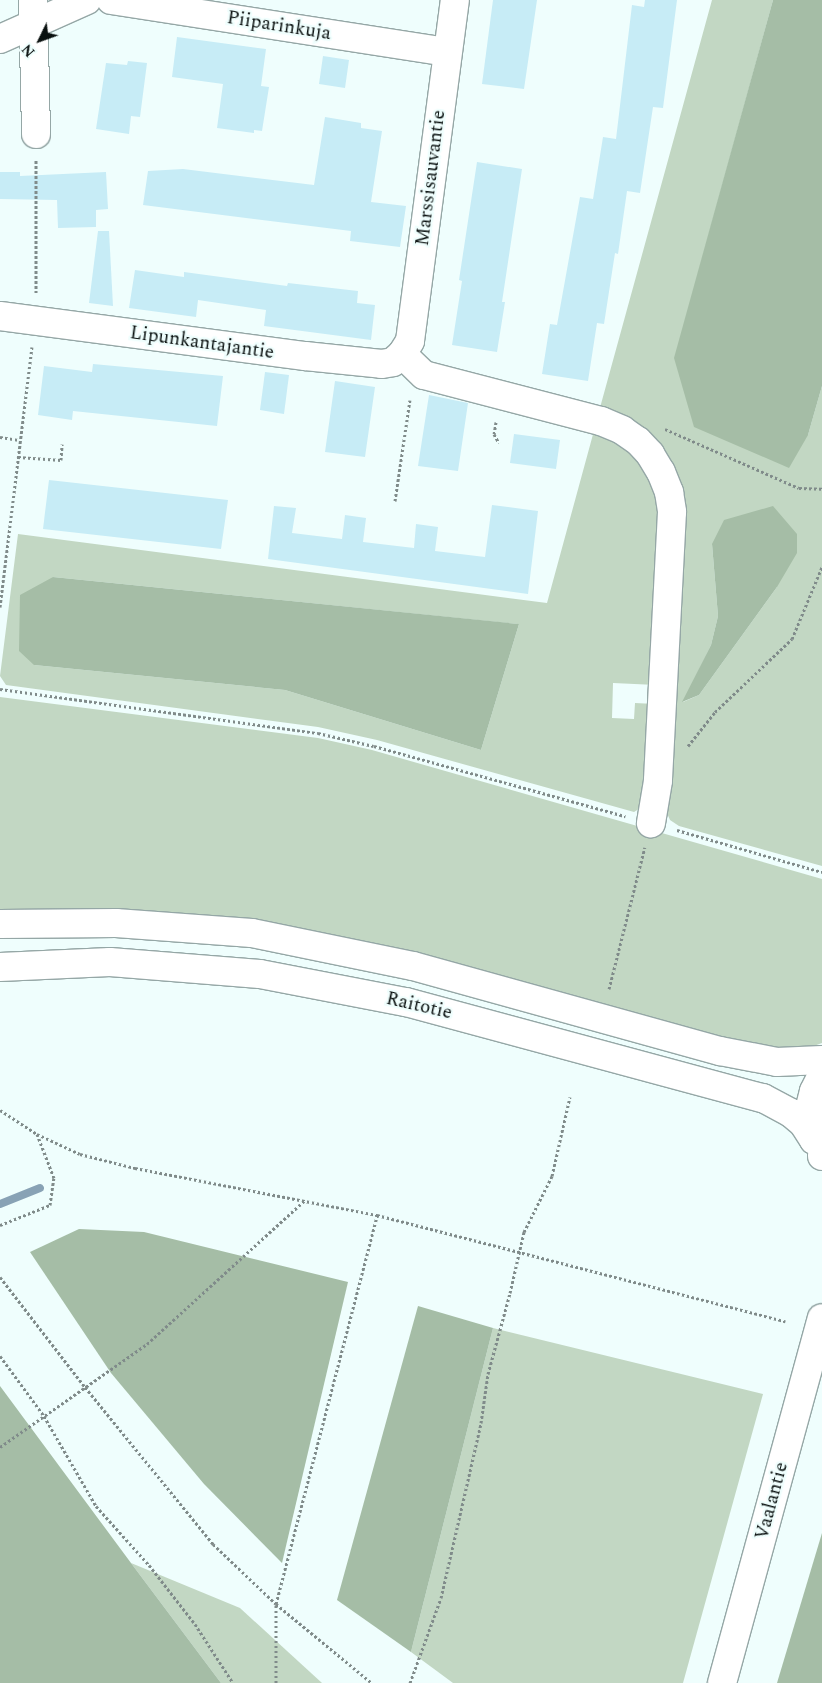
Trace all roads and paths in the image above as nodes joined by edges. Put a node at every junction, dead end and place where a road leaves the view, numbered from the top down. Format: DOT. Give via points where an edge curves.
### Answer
graph roads {
  1 [pos="87,0"];
  2 [pos="111,0"];
  3 [pos="455,0"];
  4 [pos="19,25"];
  5 [pos="447,52"];
  6 [pos="36,134"];
  7 [pos="0,316"];
  8 [pos="36,320"];
  9 [pos="402,354"];
  10 [pos="410,400"];
  11 [pos="622,430"];
  12 [pos="0,437"];
  13 [pos="20,440"];
  14 [pos="62,444"];
  15 [pos="18,457"];
  16 [pos="822,488"];
  17 [pos="395,501"];
  18 [pos="822,568"];
  19 [pos="0,606"];
  20 [pos="0,689"];
  21 [pos="684,750"];
  22 [pos="651,823"];
  23 [pos="822,872"];
  24 [pos="0,924"];
  25 [pos="0,968"];
  26 [pos="609,989"];
  27 [pos="822,1060"];
  28 [pos="822,1075"];
  29 [pos="570,1096"];
  30 [pos="0,1110"];
  31 [pos="37,1134"];
  32 [pos="820,1151"];
  33 [pos="305,1200"];
  34 [pos="376,1215"];
  35 [pos="0,1225"];
  36 [pos="520,1253"];
  37 [pos="0,1277"];
  38 [pos="822,1318"];
  39 [pos="785,1321"];
  40 [pos="0,1356"];
  41 [pos="85,1387"];
  42 [pos="44,1416"];
  43 [pos="0,1447"];
  44 [pos="276,1604"];
  45 [pos="233,1683"];
  46 [pos="276,1683"];
  47 [pos="372,1683"];
  48 [pos="410,1683"];
  49 [pos="722,1683"];
  1 -- 4 [label="main road"];
  2 -- 5 [label="main road, Piiparinkuja"];
  3 -- 5 [label="main road, Marssisauvantie"];
  4 -- 6 [label="main road"];
  5 -- 9 [label="main road, Marssisauvantie" via="410,341"];
  6 -- 8 [label="path"];
  7 -- 8 [label="main road, Lipunkantajantie"];
  8 -- 9 [label="main road, Lipunkantajantie" via="382,364 393,362"];
  8 -- 13 [label="path"];
  9 -- 11 [label="main road" via="424,375"];
  10 -- 17 [label="path"];
  11 -- 16 [label="path" via="642,421 799,488"];
  11 -- 22 [label="main road" via="638,441 661,472 672,512 658,781"];
  12 -- 13 [label="path"];
  13 -- 15 [label="path"];
  14 -- 15 [label="path" via="60,460"];
  15 -- 19 [label="path"];
  18 -- 21 [label="path" via="792,639 715,712"];
  20 -- 22 [label="path" via="318,733"];
  22 -- 23 [label="path"];
  22 -- 26 [label="path"];
  24 -- 27 [label="main road, Raitotie" via="116,923 252,933 413,966 720,1051 777,1062"];
  25 -- 32 [label="main road, Raitotie" via="110,962 260,974 406,1002 763,1098 802,1123"];
  28 -- 32 [label="main road" via="810,1107 810,1124"];
  29 -- 36 [label="path" via="552,1176 524,1232"];
  30 -- 31 [label="path"];
  31 -- 33 [label="path" via="80,1154"];
  31 -- 35 [label="path" via="54,1178 50,1205"];
  33 -- 34 [label="path"];
  33 -- 41 [label="path" via="147,1344"];
  34 -- 36 [label="path"];
  34 -- 44 [label="path"];
  36 -- 39 [label="path"];
  36 -- 48 [label="path" via="488,1374 481,1423 441,1598"];
  37 -- 41 [label="path"];
  38 -- 49 [label="main road, Vaalantie"];
  40 -- 42 [label="path"];
  41 -- 42 [label="path"];
  41 -- 44 [label="path" via="213,1544"];
  42 -- 43 [label="path"];
  42 -- 45 [label="path" via="96,1506 149,1564 196,1624"];
  44 -- 46 [label="path"];
  44 -- 47 [label="path"];
}
